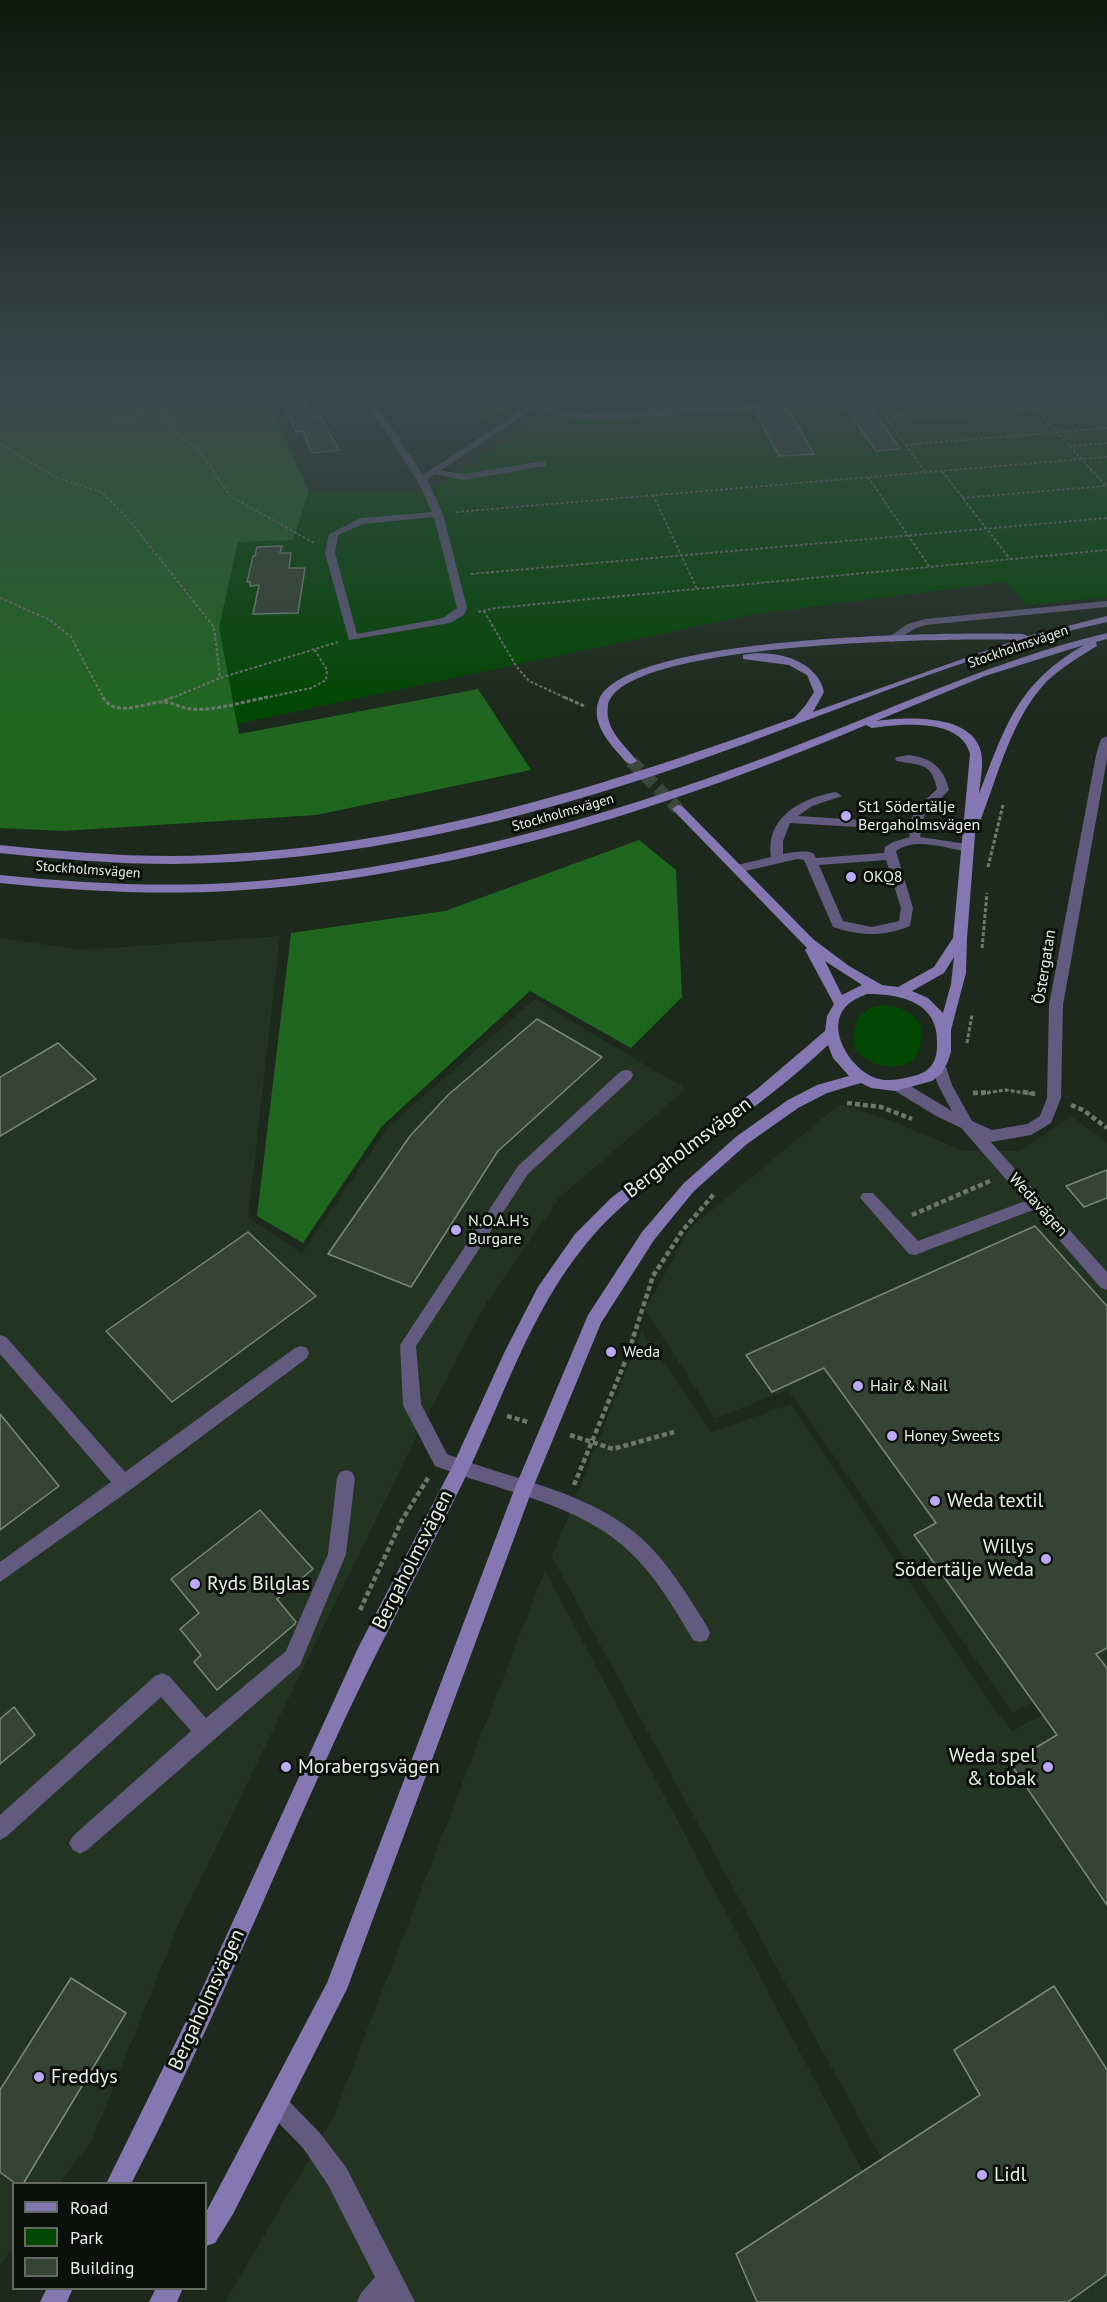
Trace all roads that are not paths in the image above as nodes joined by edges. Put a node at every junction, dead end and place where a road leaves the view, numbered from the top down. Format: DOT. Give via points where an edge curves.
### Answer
graph roads {
  1 [pos="434,505"];
  2 [pos="438,514"];
  3 [pos="1107,604"];
  4 [pos="1107,619"];
  5 [pos="1107,636"];
  6 [pos="1032,637"];
  7 [pos="888,640"];
  8 [pos="699,658"];
  9 [pos="795,721"];
  10 [pos="849,729"];
  11 [pos="1107,739"];
  12 [pos="901,759"];
  13 [pos="631,761"];
  14 [pos="836,796"];
  15 [pos="678,809"];
  16 [pos="785,819"];
  17 [pos="913,827"];
  18 [pos="969,833"];
  19 [pos="917,840"];
  20 [pos="967,848"];
  21 [pos="0,849"];
  22 [pos="890,856"];
  23 [pos="778,859"];
  24 [pos="813,862"];
  25 [pos="737,869"];
  26 [pos="0,879"];
  27 [pos="960,938"];
  28 [pos="808,942"];
  29 [pos="877,988"];
  30 [pos="901,991"];
  31 [pos="840,1003"];
  32 [pos="945,1028"];
  33 [pos="833,1032"];
  34 [pos="939,1067"];
  35 [pos="626,1075"];
  36 [pos="860,1078"];
  37 [pos="897,1085"];
  38 [pos="968,1126"];
  39 [pos="868,1197"];
  40 [pos="1036,1203"];
  41 [pos="1107,1283"];
  42 [pos="0,1342"];
  43 [pos="301,1353"];
  44 [pos="460,1468"];
  45 [pos="346,1478"];
  46 [pos="124,1484"];
  47 [pos="523,1490"];
  48 [pos="0,1573"];
  49 [pos="700,1632"];
  50 [pos="205,1732"];
  51 [pos="0,1829"];
  52 [pos="80,1843"];
  53 [pos="276,2104"];
  54 [pos="119,2182"];
  55 [pos="207,2232"];
  56 [pos="390,2280"];
  57 [pos="370,2302"];
  58 [pos="402,2302"];
  1 -- 2 [label="street"];
  2 -- 2 [label="street" via="361,521 334,534 330,553 353,638 455,618 462,608"];
  3 -- 7 [label="street" via="925,622"];
  4 -- 6 [label="main road, Stockholmsvägen"];
  5 -- 10 [label="main road, Stockholmsvägen" via="1032,656 926,695"];
  5 -- 18 [label="main road" via="1060,663 1025,698"];
  6 -- 7 [label="main road"];
  6 -- 9 [label="main road, Stockholmsvägen"];
  7 -- 8 [label="main road" via="782,646"];
  8 -- 9 [label="main road" via="766,658 809,670 819,692 810,708"];
  8 -- 13 [label="main road" via="643,670 624,679 605,698 602,716 606,729"];
  9 -- 21 [label="main road, Stockholmsvägen" via="610,787 498,817 392,839 268,854 164,860"];
  10 -- 18 [label="main road" via="922,722 945,726 967,739 976,758"];
  10 -- 26 [label="main road, Stockholmsvägen" via="603,818 490,849 363,874 217,888 149,889"];
  11 -- 38 [label="street, Östergatan" via="1056,1005 1054,1098 1046,1119 1031,1129 991,1136"];
  12 -- 17 [label="street" via="928,762 942,776 943,790 934,802 920,810"];
  14 -- 16 [label="street" via="822,797"];
  15 -- 25 [label="main road"];
  16 -- 17 [label="street"];
  16 -- 23 [label="street" via="776,840"];
  17 -- 19 [label="street"];
  18 -- 20 [label="main road"];
  19 -- 20 [label="street"];
  19 -- 22 [label="street" via="896,843"];
  20 -- 27 [label="main road"];
  22 -- 24 [label="street"];
  22 -- 24 [label="street" via="907,908 905,923 887,932 860,932 838,924"];
  23 -- 24 [label="street" via="809,856"];
  23 -- 25 [label="street"];
  25 -- 28 [label="main road"];
  27 -- 30 [label="main road" via="939,970"];
  27 -- 32 [label="main road" via="959,982"];
  28 -- 29 [label="main road"];
  28 -- 31 [label="main road"];
  29 -- 30 [label="main road"];
  29 -- 31 [label="main road" via="855,991"];
  30 -- 32 [label="main road" via="934,1010"];
  31 -- 33 [label="main road"];
  32 -- 34 [label="main road"];
  33 -- 36 [label="main road" via="843,1064"];
  33 -- 44 [label="main road, Bergaholmsvägen" via="738,1111 640,1182 579,1241 526,1328"];
  34 -- 37 [label="main road" via="922,1080"];
  34 -- 38 [label="street"];
  35 -- 44 [label="street" via="523,1170 408,1345 412,1405 441,1460"];
  36 -- 37 [label="main road"];
  36 -- 47 [label="main road, Bergaholmsvägen" via="822,1089 793,1104 742,1140 689,1187 648,1236 594,1320"];
  37 -- 38 [label="street, Östergatan"];
  38 -- 40 [label="street, Wedavägen"];
  39 -- 40 [label="street" via="915,1249"];
  40 -- 41 [label="street, Wedavägen"];
  42 -- 46 [label="street"];
  43 -- 46 [label="street"];
  44 -- 47 [label="street"];
  44 -- 54 [label="main road, Bergaholmsvägen" via="352,1680 227,1959"];
  45 -- 50 [label="street" via="337,1554 293,1658"];
  46 -- 48 [label="street"];
  47 -- 49 [label="street" via="598,1518 627,1537 676,1593"];
  47 -- 53 [label="main road, Bergaholmsvägen" via="336,1989"];
  50 -- 51 [label="street" via="162,1683"];
  50 -- 52 [label="street"];
  53 -- 55 [label="main road, Bergaholmsvägen"];
  53 -- 56 [label="street" via="311,2140 337,2176"];
  56 -- 57 [label="street"];
  56 -- 58 [label="street"];
}
